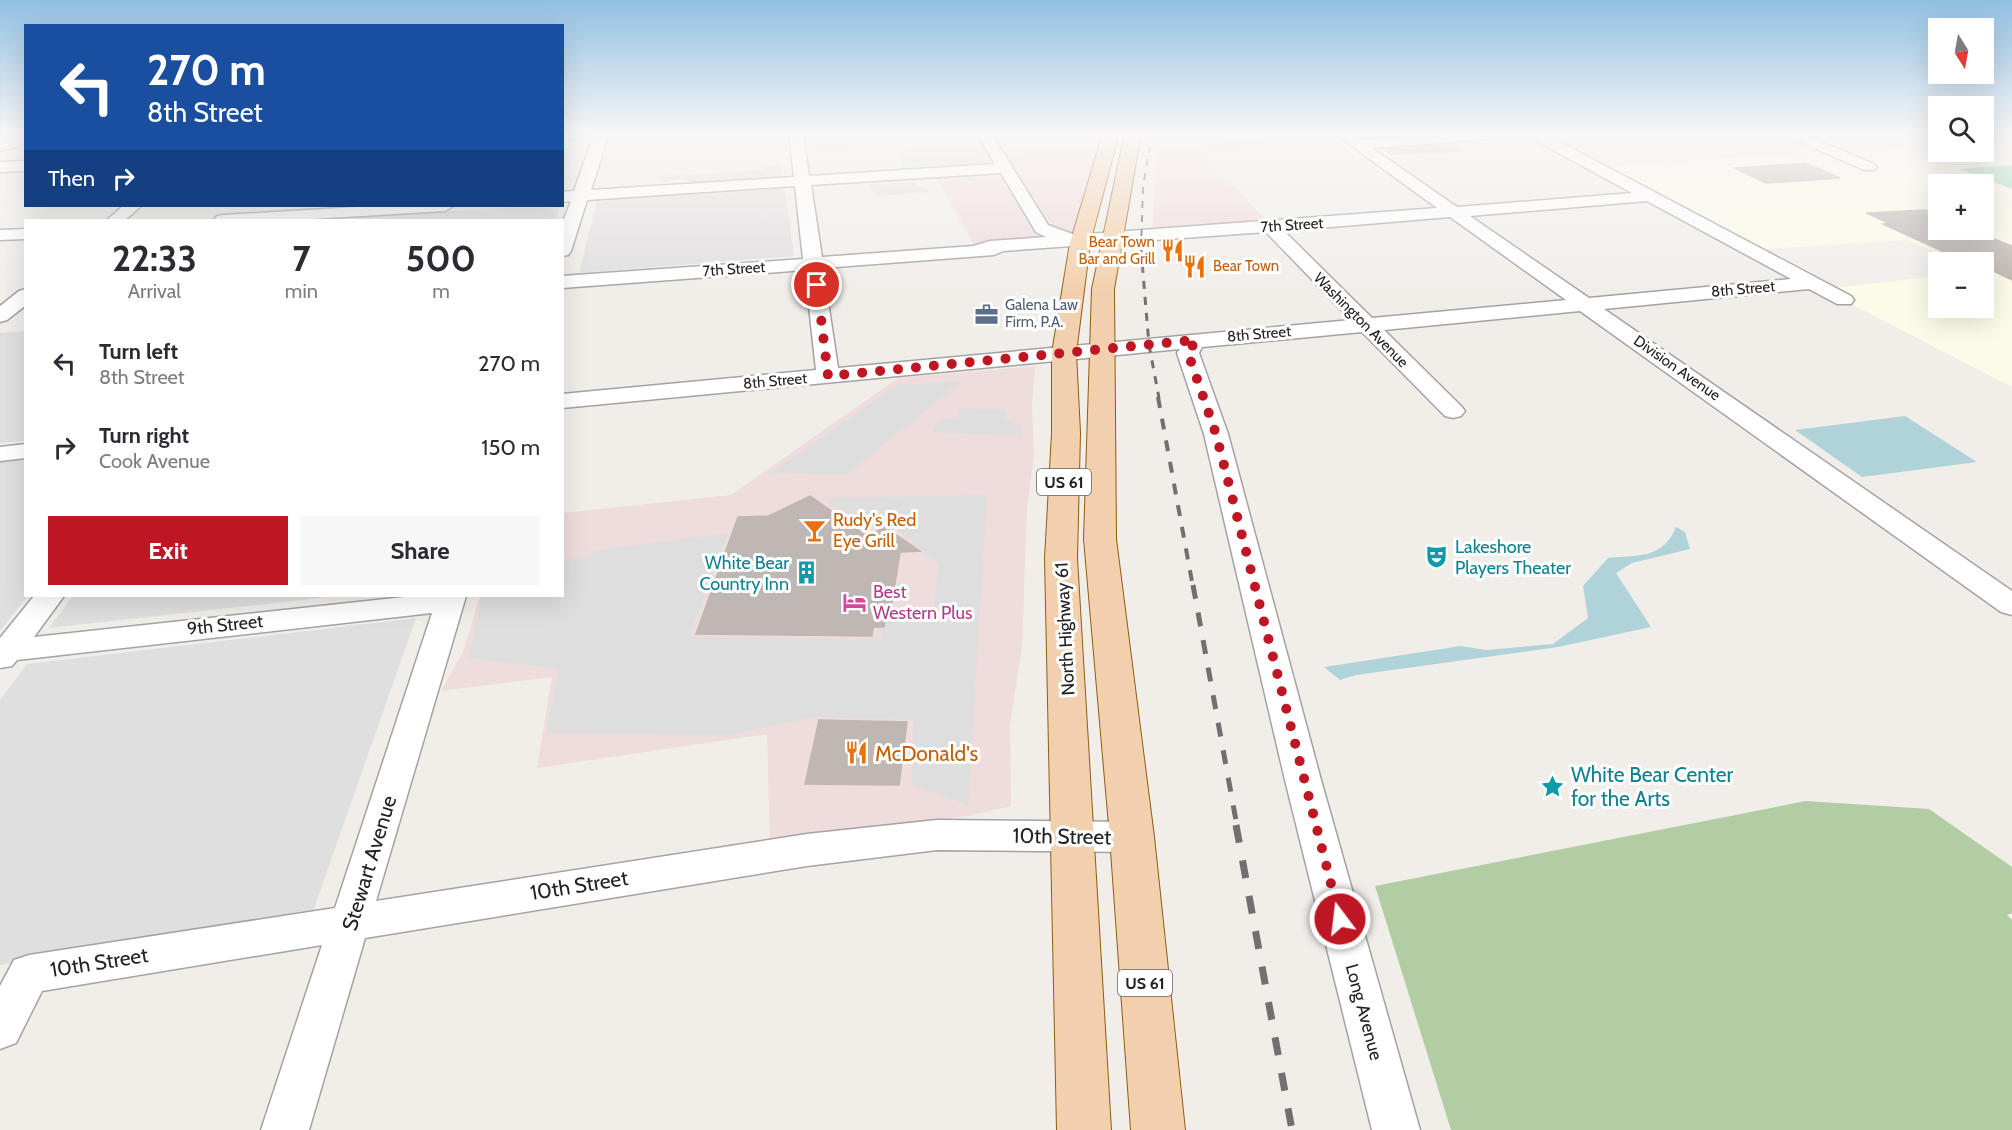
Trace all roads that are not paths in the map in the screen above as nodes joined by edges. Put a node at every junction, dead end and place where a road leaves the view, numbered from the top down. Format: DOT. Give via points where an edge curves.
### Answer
graph roads {
  1 [pos="583,186"];
  2 [pos="742,186"];
  3 [pos="802,186"];
  4 [pos="1015,186"];
  5 [pos="1095,186"];
  6 [pos="1122,186"];
  7 [pos="1416,186"];
  8 [pos="1632,186"];
  9 [pos="579,196"];
  10 [pos="1652,196"];
  11 [pos="564,197"];
  12 [pos="132,207"];
  13 [pos="431,207"];
  14 [pos="1454,212"];
  15 [pos="346,213"];
  16 [pos="116,219"];
  17 [pos="241,219"];
  18 [pos="1270,227"];
  19 [pos="1042,228"];
  20 [pos="24,234"];
  21 [pos="0,235"];
  22 [pos="1112,238"];
  23 [pos="1078,241"];
  24 [pos="1025,243"];
  25 [pos="564,245"];
  26 [pos="977,251"];
  27 [pos="814,263"];
  28 [pos="564,282"];
  29 [pos="1812,283"];
  30 [pos="24,298"];
  31 [pos="1844,300"];
  32 [pos="1585,303"];
  33 [pos="6,322"];
  34 [pos="1365,324"];
  35 [pos="1196,340"];
  36 [pos="1102,349"];
  37 [pos="1064,353"];
  38 [pos="828,376"];
  39 [pos="564,401"];
  40 [pos="1453,411"];
  41 [pos="24,451"];
  42 [pos="0,454"];
  43 [pos="48,597"];
  44 [pos="451,598"];
  45 [pos="2012,605"];
  46 [pos="2,654"];
  47 [pos="1073,836"];
  48 [pos="1132,837"];
  49 [pos="352,922"];
  50 [pos="0,1028"];
  51 [pos="285,1130"];
  52 [pos="1083,1130"];
  53 [pos="1158,1130"];
  54 [pos="1396,1130"];
  1 -- 9 [label="street"];
  2 -- 9 [label="street"];
  3 -- 27 [label="street"];
  4 -- 19 [label="street"];
  5 -- 23 [label="main road, North Highway 61 / US 61"];
  6 -- 22 [label="main road, US 61"];
  7 -- 14 [label="street, Division Avenue"];
  8 -- 10 [label="street"];
  9 -- 11 [label="street"];
  9 -- 25 [label="street"];
  10 -- 14 [label="street, 7th Street"];
  10 -- 29 [label="street"];
  12 -- 16 [label="street"];
  13 -- 15 [label="street"];
  14 -- 18 [label="street, 7th Street"];
  14 -- 32 [label="street, Division Avenue"];
  15 -- 17 [label="street"];
  18 -- 22 [label="street, 7th Street"];
  18 -- 34 [label="street, Washington Avenue"];
  19 -- 23 [label="street"];
  19 -- 24 [label="street" via="1038,237"];
  20 -- 21 [label="street"];
  22 -- 23 [label="street, 7th Street"];
  22 -- 36 [label="main road, US 61" via="1103,289"];
  23 -- 24 [label="street, 7th Street"];
  23 -- 26 [label="street, 7th Street"];
  23 -- 37 [label="main road, North Highway 61 / US 61"];
  24 -- 26 [label="street, 7th Street"];
  26 -- 27 [label="street, 7th Street"];
  27 -- 28 [label="street, 7th Street"];
  27 -- 38 [label="street"];
  29 -- 31 [label="street"];
  29 -- 32 [label="street, 8th Street"];
  30 -- 33 [label="street"];
  32 -- 34 [label="street, 8th Street"];
  32 -- 45 [label="street, Division Avenue"];
  34 -- 35 [label="street, 8th Street"];
  34 -- 40 [label="street, Washington Avenue"];
  35 -- 36 [label="street, 8th Street"];
  35 -- 54 [label="street, Long Avenue" via="1188,353 1216,434"];
  36 -- 37 [label="street, 8th Street"];
  36 -- 48 [label="main road, US 61" via="1100,540"];
  37 -- 38 [label="street, 8th Street"];
  37 -- 47 [label="main road, North Highway 61 / US 61" via="1066,433 1061,558"];
  38 -- 39 [label="street, 8th Street"];
  41 -- 42 [label="street"];
  43 -- 46 [label="street"];
  44 -- 46 [label="street, 9th Street"];
  44 -- 49 [label="street, Stewart Avenue"];
  47 -- 48 [label="street, 10th Street"];
  47 -- 49 [label="street, 10th Street" via="937,835 807,850"];
  47 -- 52 [label="main road, North Highway 61 / US 61"];
  48 -- 53 [label="main road, US 61"];
  49 -- 50 [label="street, 10th Street" via="29,974"];
  49 -- 51 [label="street, Stewart Avenue"];
}
